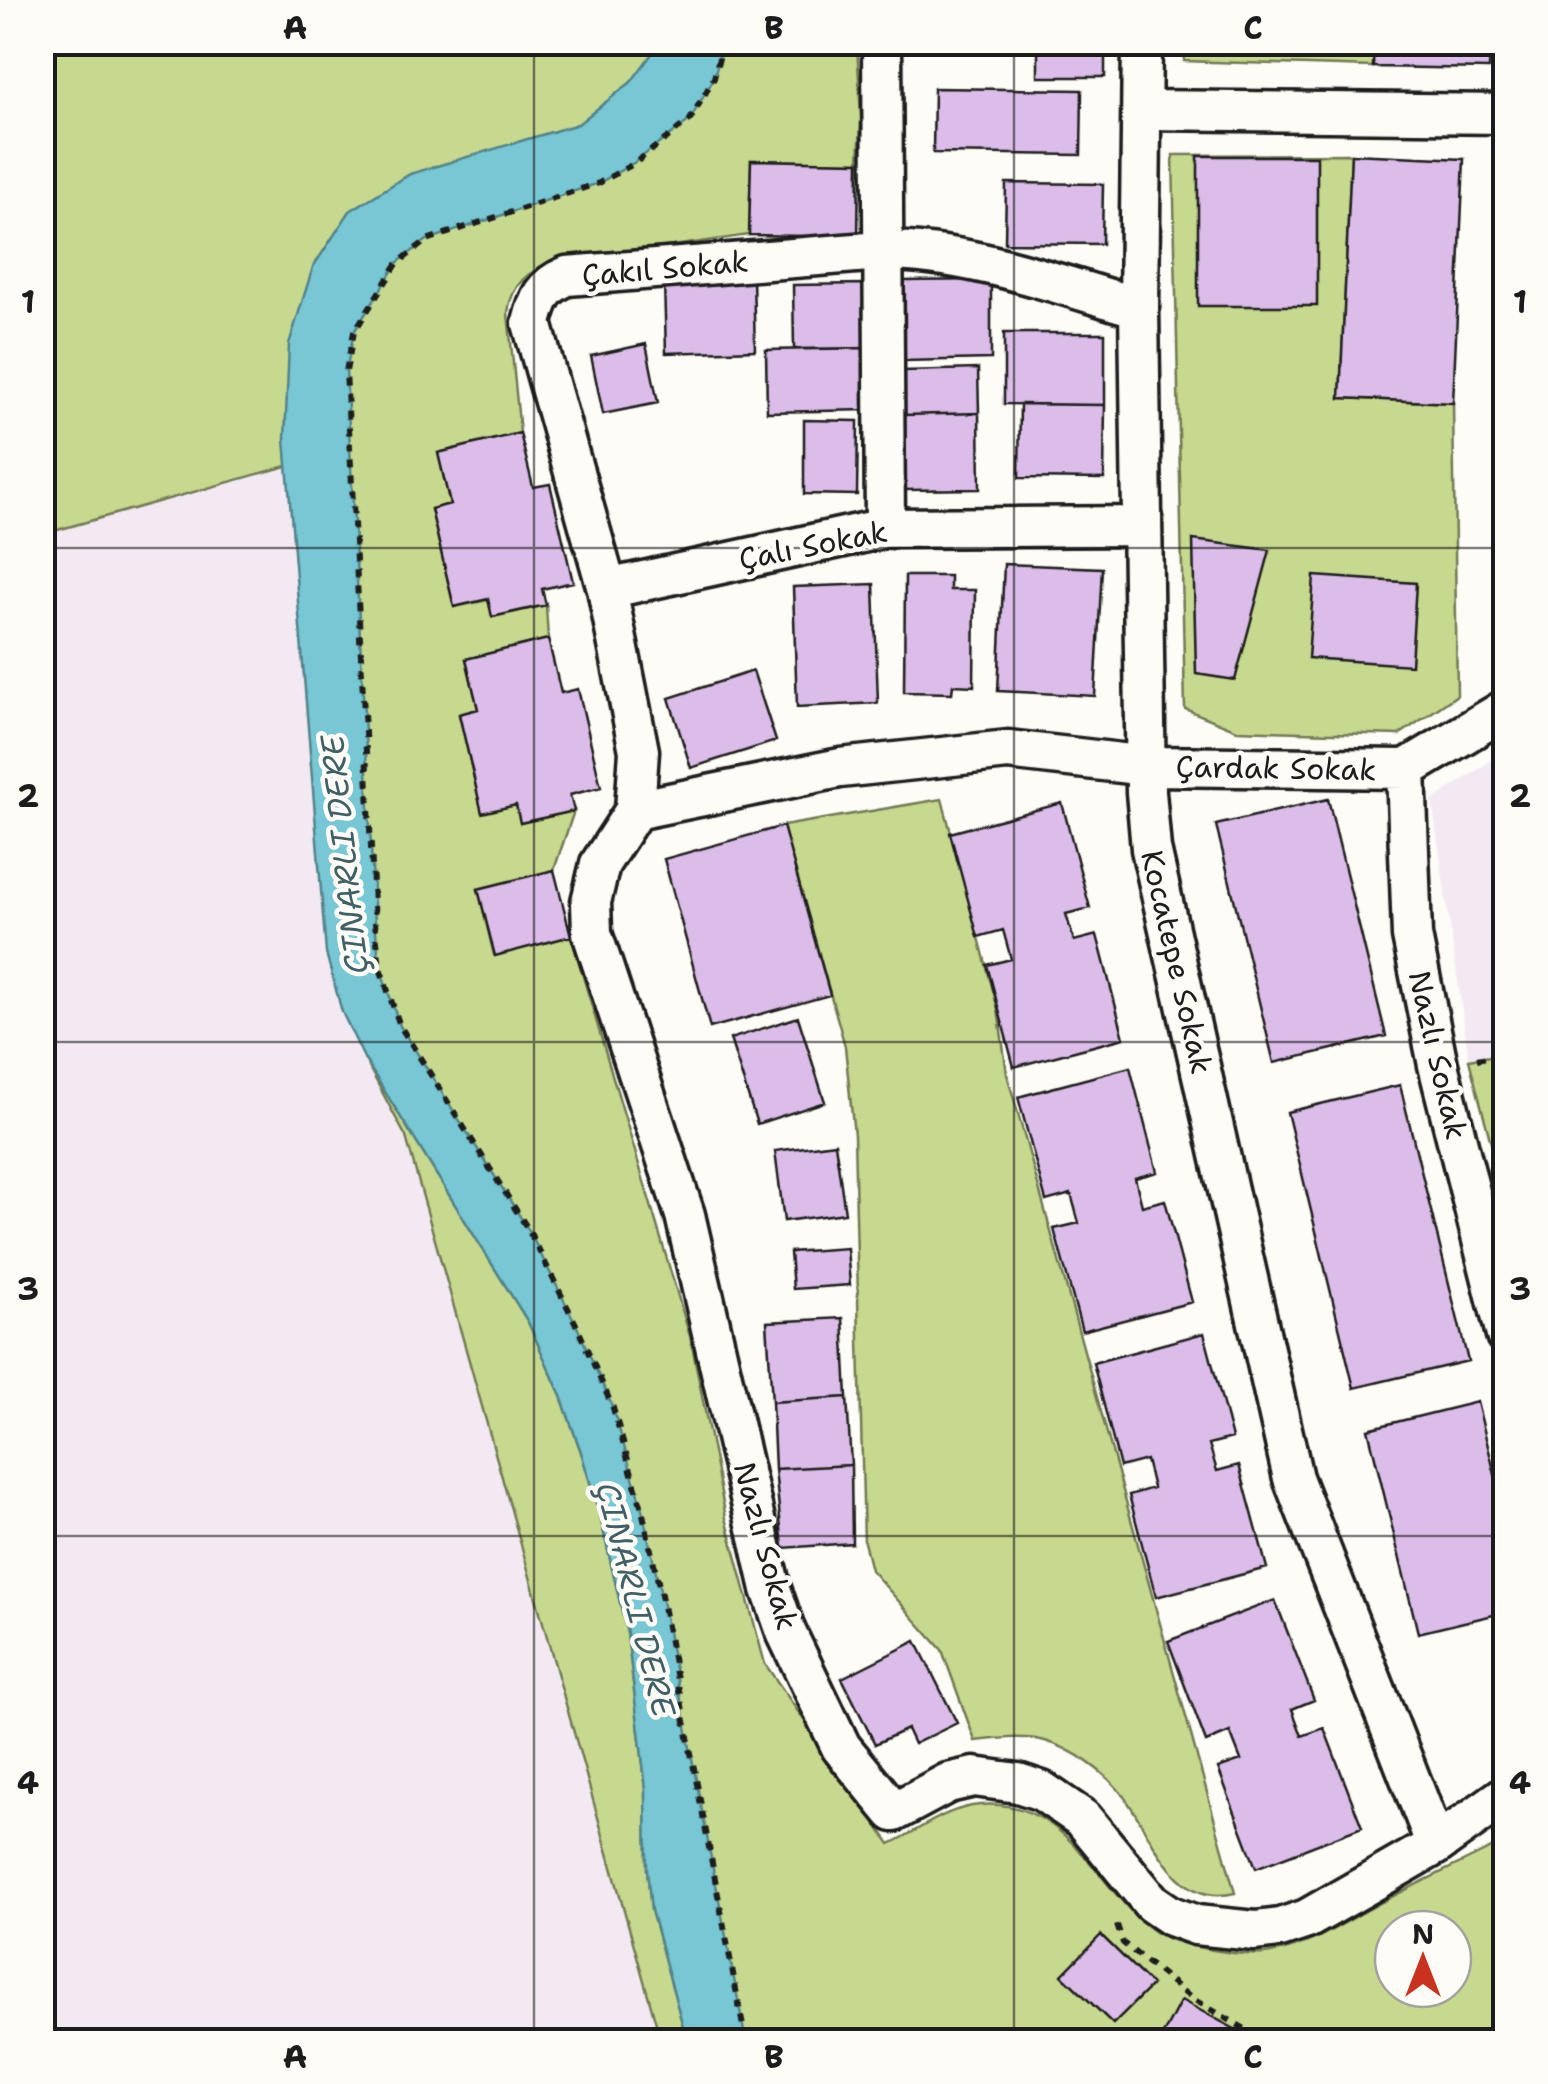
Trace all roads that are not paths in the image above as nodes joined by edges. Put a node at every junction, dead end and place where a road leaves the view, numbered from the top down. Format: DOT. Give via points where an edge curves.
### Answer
graph roads {
  1 [pos="882,42"];
  2 [pos="1142,42"];
  3 [pos="1142,110"];
  4 [pos="1506,114"];
  5 [pos="881,251"];
  6 [pos="1139,308"];
  7 [pos="1142,526"];
  8 [pos="886,528"];
  9 [pos="607,589"];
  10 [pos="1506,709"];
  11 [pos="1147,766"];
  12 [pos="1406,769"];
  13 [pos="635,810"];
  14 [pos="1506,1335"];
  15 [pos="1506,1795"];
  16 [pos="1436,1845"];
  1 -- 5 [label="street"];
  2 -- 3 [label="street, Kocatepe Sokak"];
  3 -- 4 [label="street"];
  3 -- 6 [label="street, Kocatepe Sokak"];
  5 -- 6 [label="street, Çakıl Sokak" via="958,257"];
  5 -- 8 [label="street"];
  5 -- 9 [label="street, Çakıl Sokak" via="568,276 548,284 532,323"];
  6 -- 7 [label="street, Kocatepe Sokak"];
  7 -- 8 [label="street, Çalı Sokak"];
  7 -- 11 [label="street, Kocatepe Sokak"];
  8 -- 9 [label="street, Çalı Sokak"];
  9 -- 13 [label="street, Çakıl Sokak" via="638,751"];
  10 -- 12 [label="street"];
  11 -- 12 [label="street, Çardak Sokak"];
  11 -- 13 [label="street, Çardak Sokak" via="1008,750 840,768"];
  11 -- 16 [label="street, Kocatepe Sokak" via="1151,850 1294,1478"];
  12 -- 14 [label="street, Nazlı Sokak" via="1412,936"];
  13 -- 16 [label="street, Nazlı Sokak" via="600,864 592,933 685,1215 771,1589 840,1747 894,1812 948,1782 974,1776 1042,1791 1083,1819 1152,1903 1170,1916 1227,1930 1280,1928 1306,1919"];
  15 -- 16 [label="street, Nazlı Sokak"];
}
